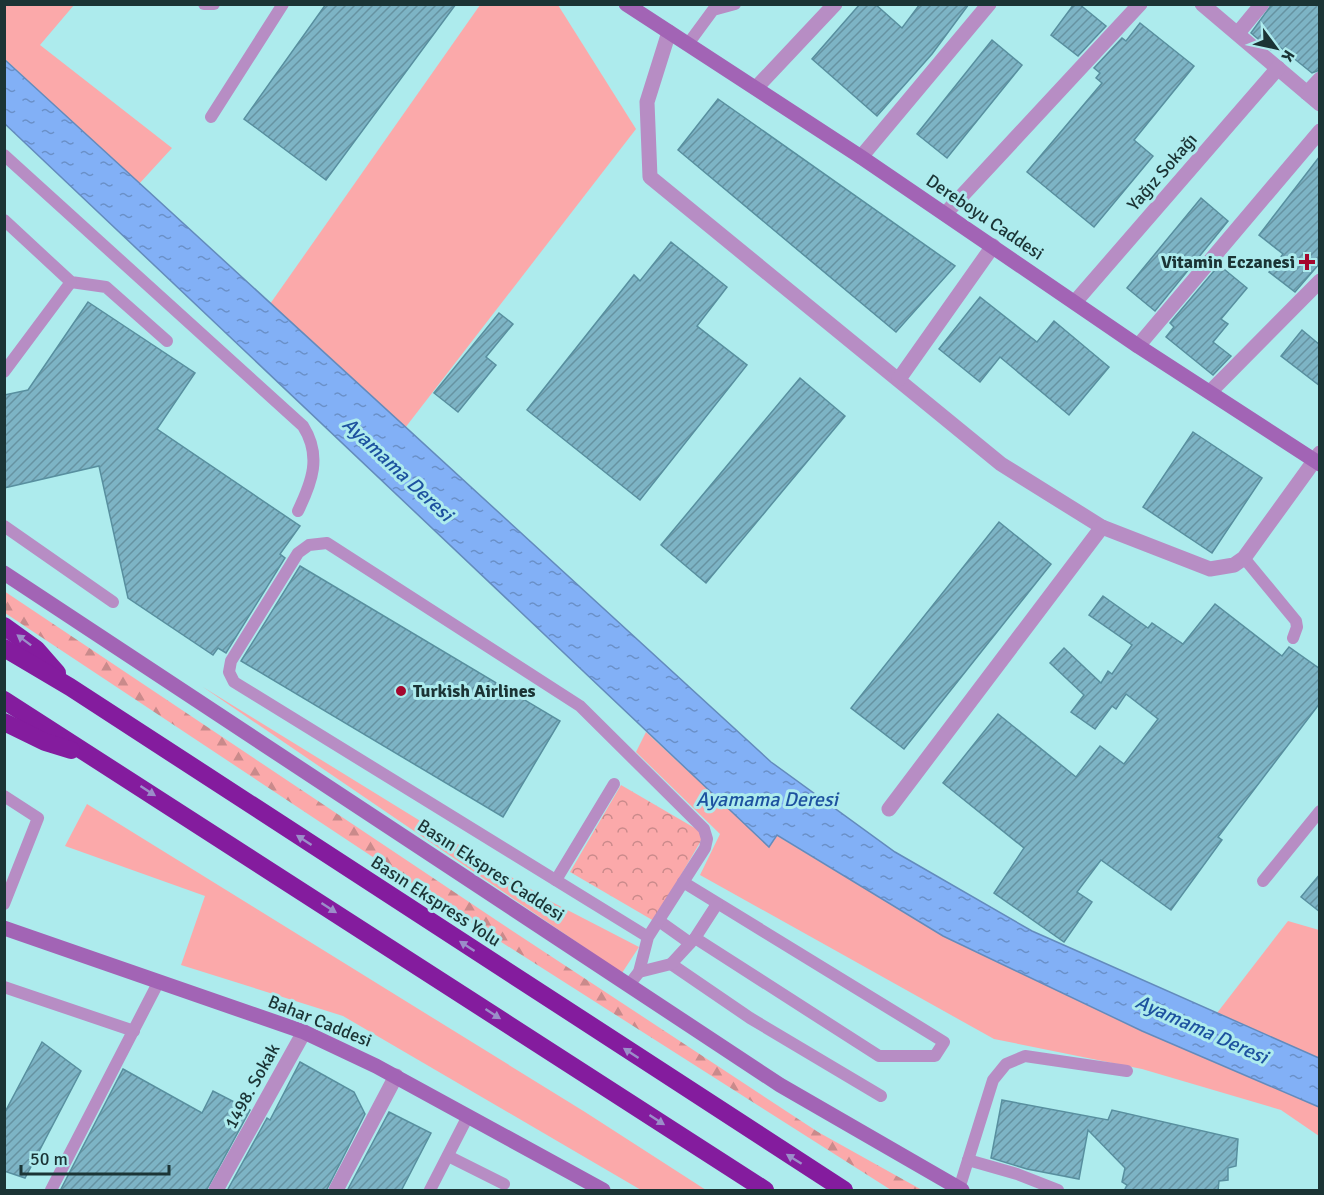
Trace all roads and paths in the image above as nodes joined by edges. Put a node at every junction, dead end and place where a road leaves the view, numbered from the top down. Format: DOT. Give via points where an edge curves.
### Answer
graph roads {
  1 [pos="204,4"];
  2 [pos="214,4"];
  3 [pos="284,4"];
  4 [pos="626,4"];
  5 [pos="735,4"];
  6 [pos="835,4"];
  7 [pos="989,4"];
  8 [pos="1140,4"];
  9 [pos="1202,4"];
  10 [pos="1262,4"];
  11 [pos="669,32"];
  12 [pos="1238,33"];
  13 [pos="688,44"];
  14 [pos="1278,68"];
  15 [pos="1320,79"];
  16 [pos="756,88"];
  17 [pos="1307,93"];
  18 [pos="1320,104"];
  19 [pos="211,117"];
  20 [pos="1320,131"];
  21 [pos="4,155"];
  22 [pos="861,157"];
  23 [pos="945,214"];
  24 [pos="4,220"];
  25 [pos="993,246"];
  26 [pos="1320,281"];
  27 [pos="71,282"];
  28 [pos="1075,302"];
  29 [pos="167,341"];
  30 [pos="1138,346"];
  31 [pos="4,372"];
  32 [pos="899,380"];
  33 [pos="1210,392"];
  34 [pos="1318,459"];
  35 [pos="298,511"];
  36 [pos="4,526"];
  37 [pos="1102,527"];
  38 [pos="1244,558"];
  39 [pos="4,573"];
  40 [pos="112,602"];
  41 [pos="4,626"];
  42 [pos="1293,638"];
  43 [pos="4,648"];
  44 [pos="70,687"];
  45 [pos="4,700"];
  46 [pos="4,722"];
  47 [pos="99,759"];
  48 [pos="614,784"];
  49 [pos="4,796"];
  50 [pos="889,809"];
  51 [pos="1320,812"];
  52 [pos="10,875"];
  53 [pos="556,880"];
  54 [pos="1263,880"];
  55 [pos="683,882"];
  56 [pos="4,904"];
  57 [pos="717,904"];
  58 [pos="659,921"];
  59 [pos="4,928"];
  60 [pos="648,937"];
  61 [pos="692,941"];
  62 [pos="671,964"];
  63 [pos="639,972"];
  64 [pos="158,983"];
  65 [pos="630,985"];
  66 [pos="4,987"];
  67 [pos="134,1031"];
  68 [pos="304,1032"];
  69 [pos="1127,1071"];
  70 [pos="396,1076"];
  71 [pos="881,1096"];
  72 [pos="468,1116"];
  73 [pos="448,1156"];
  74 [pos="968,1160"];
  75 [pos="504,1184"];
  76 [pos="961,1190"];
  77 [pos="51,1191"];
  78 [pos="216,1191"];
  79 [pos="336,1191"];
  80 [pos="430,1191"];
  81 [pos="603,1191"];
  82 [pos="765,1191"];
  83 [pos="844,1191"];
  84 [pos="1058,1191"];
  1 -- 2 [label="lane"];
  3 -- 19 [label="lane"];
  4 -- 11 [label="main road, Dereboyu Caddesi"];
  5 -- 13 [label="lane" via="713,10"];
  6 -- 16 [label="street"];
  7 -- 22 [label="street"];
  8 -- 23 [label="street"];
  9 -- 12 [label="street"];
  10 -- 12 [label="street"];
  11 -- 13 [label="main road, Dereboyu Caddesi"];
  11 -- 32 [label="street" via="647,102 650,177"];
  12 -- 14 [label="street"];
  13 -- 16 [label="main road, Dereboyu Caddesi"];
  14 -- 17 [label="street"];
  14 -- 28 [label="street, Yağız Sokağı"];
  15 -- 17 [label="street"];
  16 -- 22 [label="main road, Dereboyu Caddesi"];
  17 -- 18 [label="street"];
  20 -- 30 [label="street"];
  21 -- 35 [label="lane" via="303,426 312,444 314,466"];
  22 -- 23 [label="main road, Dereboyu Caddesi"];
  23 -- 25 [label="main road, Dereboyu Caddesi"];
  24 -- 27 [label="lane"];
  25 -- 28 [label="main road, Dereboyu Caddesi"];
  25 -- 32 [label="street"];
  26 -- 33 [label="street"];
  27 -- 29 [label="lane" via="106,287"];
  27 -- 31 [label="lane"];
  28 -- 30 [label="main road, Dereboyu Caddesi"];
  30 -- 33 [label="main road, Dereboyu Caddesi"];
  32 -- 37 [label="street" via="1001,464"];
  33 -- 34 [label="main road, Dereboyu Caddesi"];
  34 -- 38 [label="street"];
  36 -- 40 [label="lane"];
  37 -- 38 [label="street" via="1210,569 1223,569"];
  37 -- 50 [label="street"];
  38 -- 42 [label="lane" via="1296,621"];
  39 -- 65 [label="main road, Basın Ekspres Caddesi"];
  44 -- 41 [label="highway, one-way" via="36,649"];
  43 -- 44 [label="highway, Basın Ekspress Yolu"];
  83 -- 44 [label="highway, Basın Ekspress Yolu, one-way"];
  45 -- 47 [label="highway"];
  46 -- 47 [label="highway" via="45,742"];
  47 -- 82 [label="highway, one-way"];
  48 -- 53 [label="lane"];
  49 -- 52 [label="lane" via="38,818"];
  51 -- 54 [label="lane"];
  52 -- 56 [label="lane"];
  53 -- 55 [label="lane" via="234,682 231,661 303,548 327,543 580,706 704,829 707,843"];
  53 -- 60 [label="lane"];
  55 -- 57 [label="lane"];
  55 -- 58 [label="lane"];
  57 -- 61 [label="lane"];
  57 -- 61 [label="lane" via="944,1042 935,1056 879,1056"];
  58 -- 60 [label="lane"];
  58 -- 61 [label="lane"];
  59 -- 64 [label="main road, Bahar Caddesi"];
  60 -- 63 [label="lane"];
  61 -- 62 [label="lane"];
  62 -- 63 [label="lane"];
  62 -- 71 [label="lane" via="750,1018"];
  63 -- 65 [label="lane"];
  64 -- 67 [label="lane"];
  64 -- 68 [label="main road, Bahar Caddesi"];
  65 -- 76 [label="main road, Basın Ekspres Caddesi" via="780,1084"];
  66 -- 67 [label="lane"];
  67 -- 77 [label="lane"];
  68 -- 70 [label="main road, Bahar Caddesi"];
  68 -- 78 [label="street, 1498. Sokak"];
  69 -- 74 [label="lane" via="1025,1056 1006,1064 993,1080"];
  70 -- 72 [label="main road, Bahar Caddesi"];
  70 -- 79 [label="street"];
  72 -- 73 [label="lane"];
  72 -- 81 [label="main road, Bahar Caddesi"];
  73 -- 75 [label="lane"];
  73 -- 80 [label="lane"];
  74 -- 76 [label="lane"];
  74 -- 84 [label="lane"];
}
